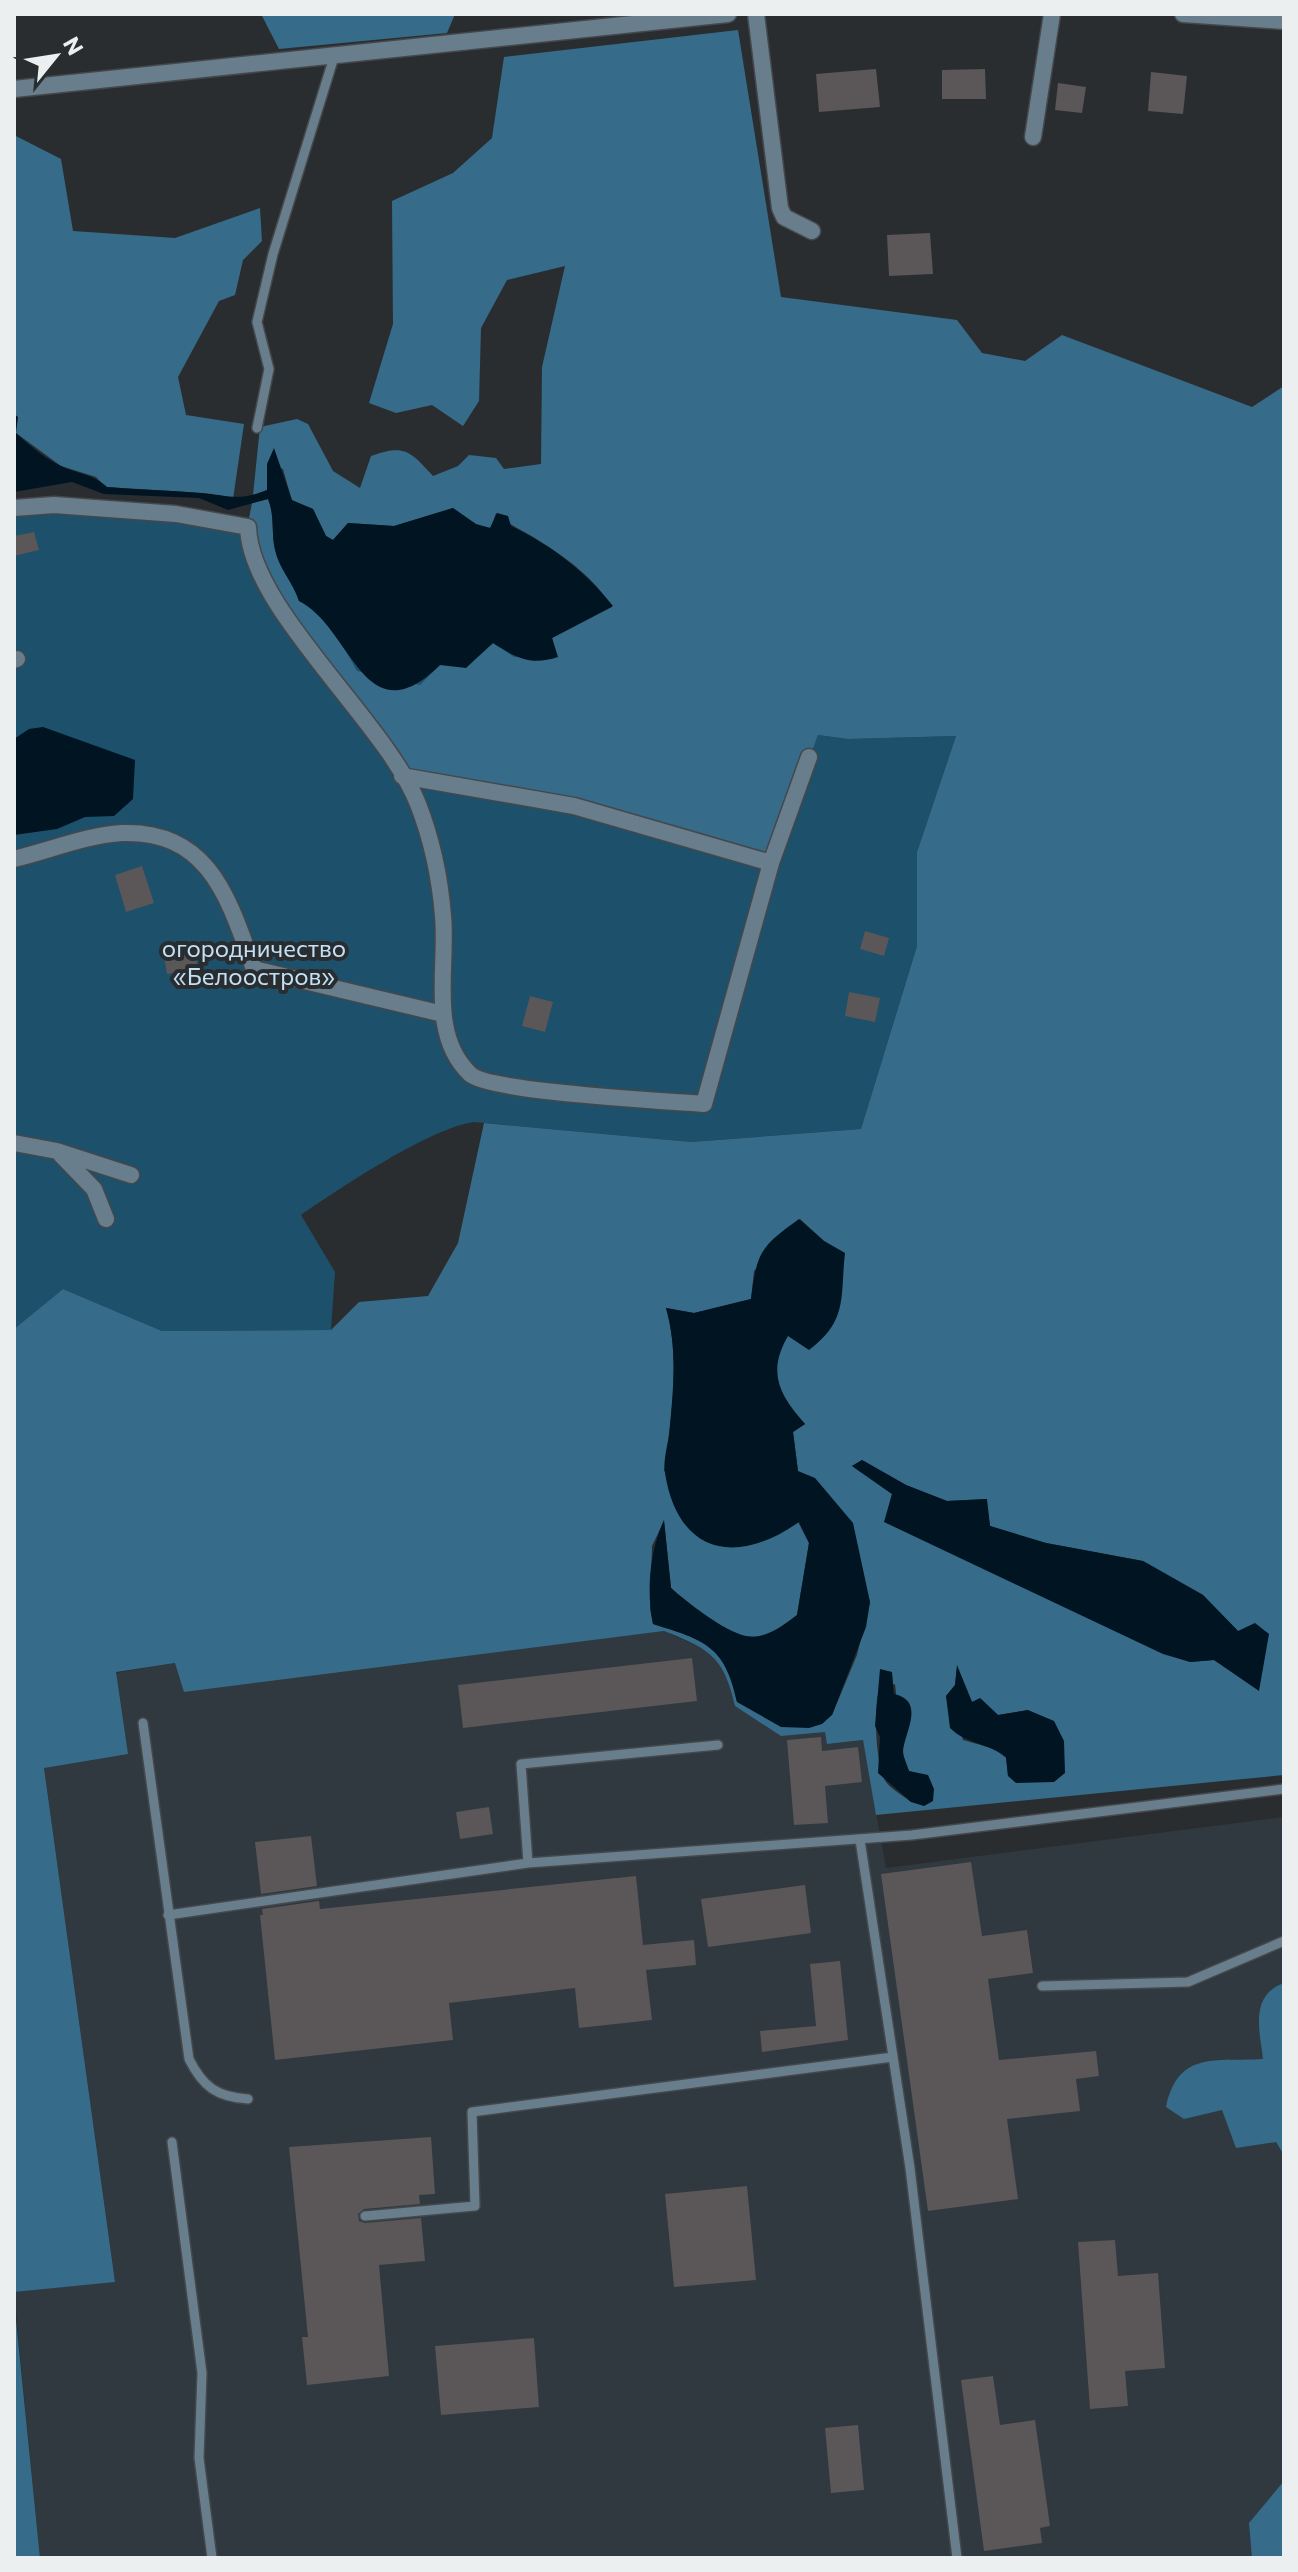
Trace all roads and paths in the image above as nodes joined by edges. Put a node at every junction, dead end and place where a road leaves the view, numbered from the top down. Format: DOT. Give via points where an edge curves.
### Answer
graph roads {
  1 [pos="728,14"];
  2 [pos="756,14"];
  3 [pos="1052,14"];
  4 [pos="1183,14"];
  5 [pos="1284,21"];
  6 [pos="334,57"];
  7 [pos="14,89"];
  8 [pos="1033,137"];
  9 [pos="812,231"];
  10 [pos="257,428"];
  11 [pos="14,508"];
  12 [pos="809,757"];
  13 [pos="402,776"];
  14 [pos="14,859"];
  15 [pos="771,863"];
  16 [pos="443,1014"];
  17 [pos="14,1143"];
  18 [pos="57,1151"];
  19 [pos="131,1175"];
  20 [pos="106,1219"];
  21 [pos="143,1723"];
  22 [pos="718,1745"];
  23 [pos="1284,1789"];
  24 [pos="860,1840"];
  25 [pos="528,1863"];
  26 [pos="168,1915"];
  27 [pos="1284,1941"];
  28 [pos="1042,1986"];
  29 [pos="893,2057"];
  30 [pos="248,2099"];
  31 [pos="172,2142"];
  32 [pos="365,2216"];
  33 [pos="212,2558"];
  34 [pos="957,2558"];
  1 -- 6 [label="street"];
  2 -- 9 [label="street" via="780,208 784,217"];
  3 -- 8 [label="street"];
  4 -- 5 [label="street"];
  6 -- 7 [label="street"];
  6 -- 10 [label="lane" via="257,322 269,369"];
  11 -- 13 [label="street" via="54,505 176,514 248,527 251,552 271,592"];
  12 -- 15 [label="street"];
  13 -- 15 [label="street" via="574,806"];
  13 -- 16 [label="street" via="417,802 436,860 444,919"];
  14 -- 16 [label="street" via="120,833 165,836 203,860 220,886 254,969"];
  15 -- 16 [label="street" via="704,1104 516,1087 473,1077 460,1063"];
  17 -- 18 [label="street"];
  18 -- 19 [label="street"];
  18 -- 20 [label="street" via="94,1189"];
  21 -- 26 [label="lane"];
  22 -- 25 [label="lane" via="521,1764"];
  23 -- 24 [label="lane"];
  24 -- 25 [label="lane"];
  24 -- 29 [label="lane"];
  25 -- 26 [label="lane"];
  26 -- 30 [label="lane" via="189,2059 213,2093"];
  27 -- 28 [label="lane" via="1188,1982"];
  29 -- 32 [label="lane" via="472,2112 475,2206"];
  29 -- 34 [label="lane"];
  31 -- 33 [label="lane" via="202,2373 199,2458"];
}
